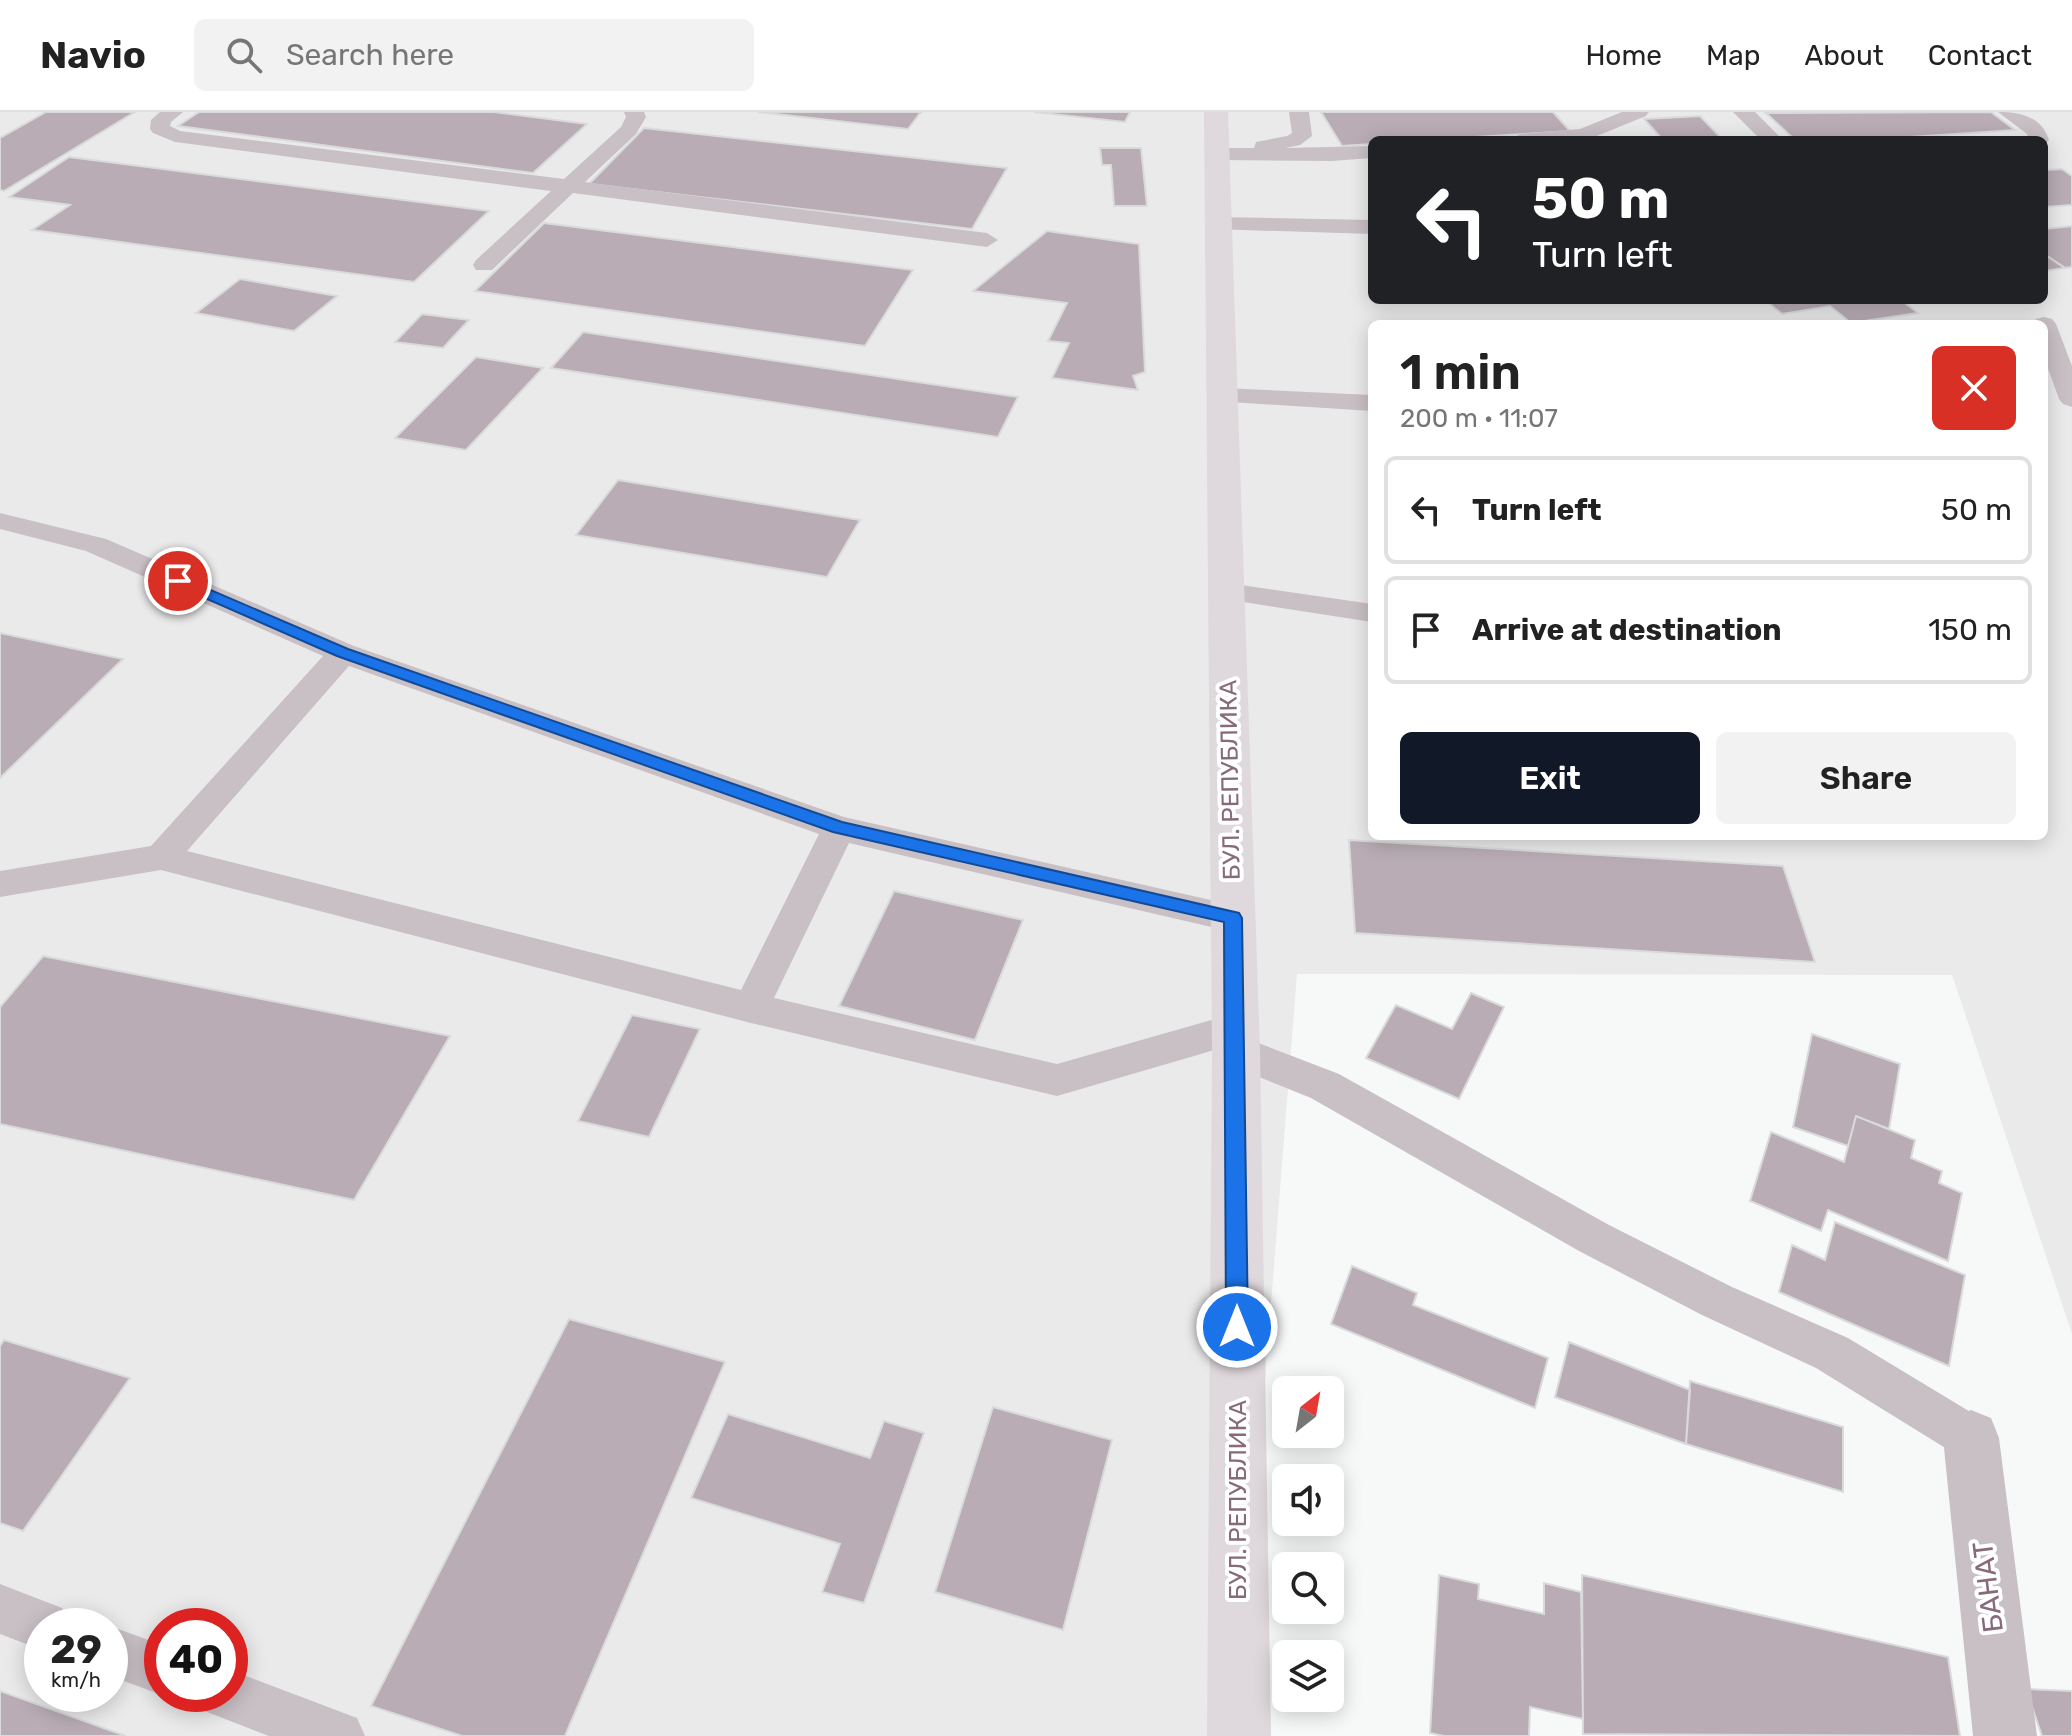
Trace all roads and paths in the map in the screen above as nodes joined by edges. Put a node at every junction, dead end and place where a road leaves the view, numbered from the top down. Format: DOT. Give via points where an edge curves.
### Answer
graph roads {
  1 [pos="173,112"];
  2 [pos="634,112"];
  3 [pos="1299,112"];
  4 [pos="1743,112"];
  5 [pos="2008,112"];
  6 [pos="1630,113"];
  7 [pos="1217,133"];
  8 [pos="1570,136"];
  9 [pos="1769,136"];
  10 [pos="2038,136"];
  11 [pos="1368,152"];
  12 [pos="568,188"];
  13 [pos="1219,224"];
  14 [pos="1368,227"];
  15 [pos="987,240"];
  16 [pos="484,265"];
  17 [pos="2048,336"];
  18 [pos="1223,396"];
  19 [pos="2072,399"];
  20 [pos="1368,403"];
  21 [pos="0,521"];
  22 [pos="1227,592"];
  23 [pos="1368,612"];
  24 [pos="343,653"];
  25 [pos="839,828"];
  26 [pos="161,857"];
  27 [pos="0,884"];
  28 [pos="1233,918"];
  29 [pos="751,1008"];
  30 [pos="1236,1039"];
  31 [pos="1971,1438"];
  32 [pos="0,1609"];
  33 [pos="24,1618"];
  34 [pos="248,1702"];
  35 [pos="339,1736"];
  36 [pos="1239,1736"];
  37 [pos="2005,1736"];
  1 -- 12 [label="lane" via="161,120 160,129 175,136"];
  2 -- 12 [label="lane" via="629,130"];
  3 -- 7 [label="lane" via="1304,132 1298,138"];
  4 -- 9 [label="lane"];
  5 -- 10 [label="lane"];
  6 -- 8 [label="lane"];
  7 -- 11 [label="lane" via="1331,155"];
  7 -- 13 [label="street, БУЛ. РЕПУБЛИКА"];
  12 -- 15 [label="lane"];
  12 -- 16 [label="lane"];
  13 -- 14 [label="lane"];
  13 -- 18 [label="street, БУЛ. РЕПУБЛИКА"];
  17 -- 19 [label="lane"];
  18 -- 20 [label="lane"];
  18 -- 22 [label="street, БУЛ. РЕПУБЛИКА"];
  21 -- 24 [label="lane" via="96,545"];
  22 -- 23 [label="lane"];
  22 -- 28 [label="street, БУЛ. РЕПУБЛИКА"];
  24 -- 25 [label="lane"];
  24 -- 26 [label="lane"];
  25 -- 28 [label="lane"];
  25 -- 29 [label="lane"];
  26 -- 27 [label="lane"];
  26 -- 29 [label="lane"];
  28 -- 30 [label="street, БУЛ. РЕПУБЛИКА"];
  29 -- 30 [label="lane" via="1057,1080"];
  30 -- 31 [label="lane" via="1594,1238 1832,1353"];
  30 -- 36 [label="street, БУЛ. РЕПУБЛИКА"];
  31 -- 37 [label="street, БАНАТ"];
  32 -- 33 [label="lane"];
  34 -- 35 [label="lane"];
}
